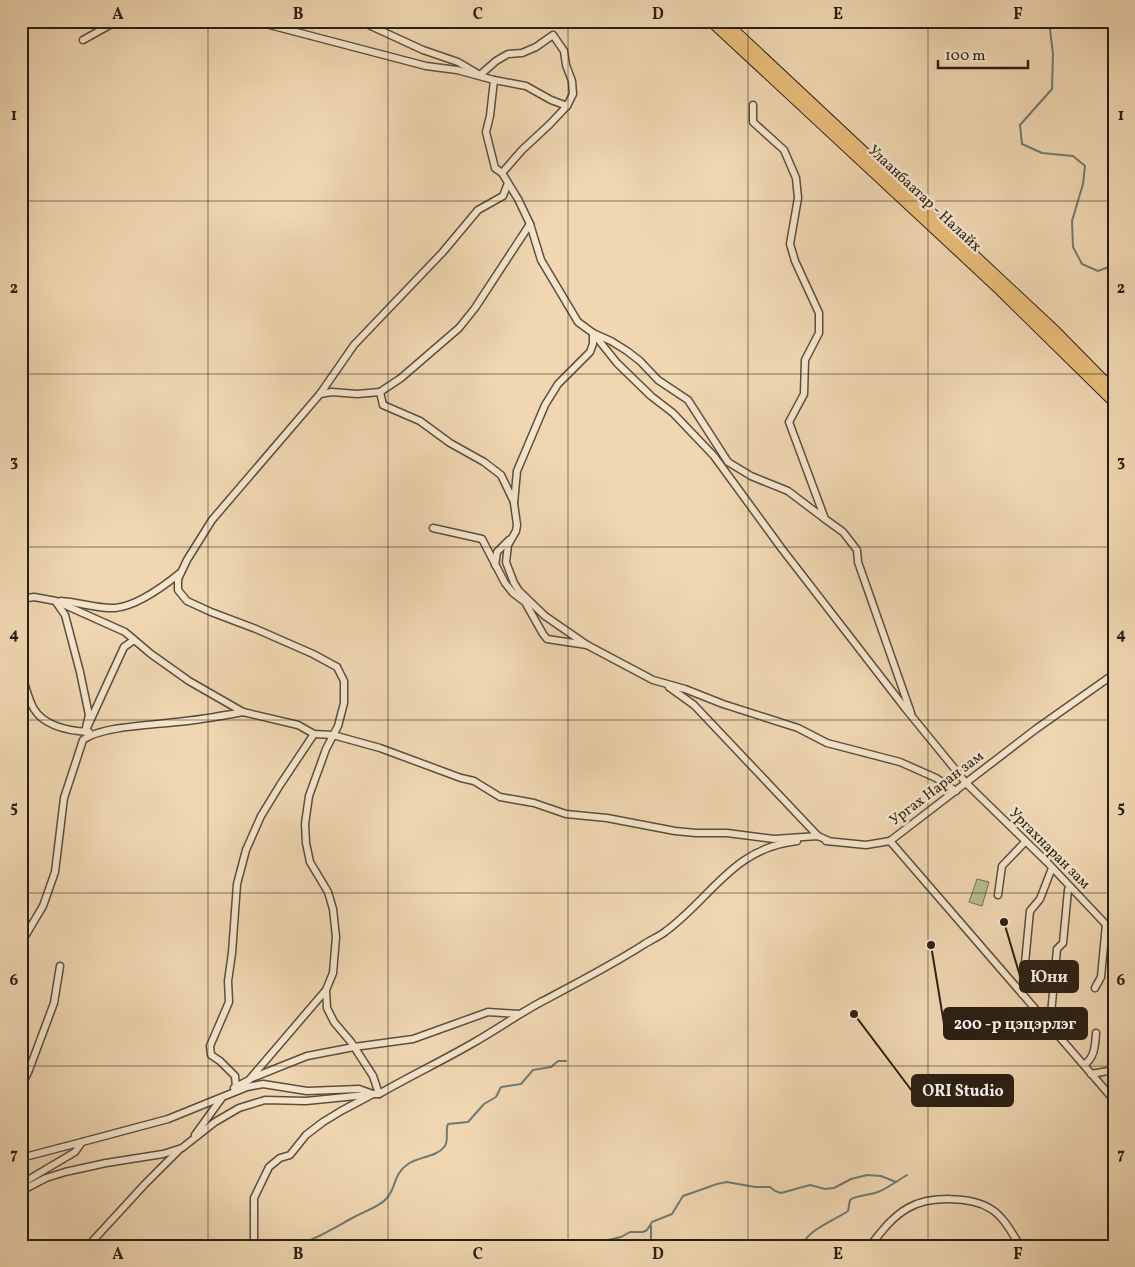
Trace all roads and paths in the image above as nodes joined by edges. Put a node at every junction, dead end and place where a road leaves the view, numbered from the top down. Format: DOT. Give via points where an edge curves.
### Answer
graph roads {
  1 [pos="117,21"];
  2 [pos="250,21"];
  3 [pos="360,21"];
  4 [pos="711,21"];
  5 [pos="724,21"];
  6 [pos="83,40"];
  7 [pos="480,75"];
  8 [pos="494,80"];
  9 [pos="753,105"];
  10 [pos="566,106"];
  11 [pos="502,173"];
  12 [pos="508,183"];
  13 [pos="530,224"];
  14 [pos="593,333"];
  15 [pos="1114,391"];
  16 [pos="380,392"];
  17 [pos="320,394"];
  18 [pos="1114,402"];
  19 [pos="514,503"];
  20 [pos="825,519"];
  21 [pos="433,528"];
  22 [pos="512,537"];
  23 [pos="495,565"];
  24 [pos="181,572"];
  25 [pos="519,591"];
  26 [pos="21,599"];
  27 [pos="56,601"];
  28 [pos="134,640"];
  29 [pos="587,645"];
  30 [pos="21,672"];
  31 [pos="1114,674"];
  32 [pos="663,683"];
  33 [pos="242,712"];
  34 [pos="911,714"];
  35 [pos="85,732"];
  36 [pos="100,733"];
  37 [pos="314,734"];
  38 [pos="334,735"];
  39 [pos="966,783"];
  40 [pos="956,791"];
  41 [pos="818,836"];
  42 [pos="829,841"];
  43 [pos="890,841"];
  44 [pos="1025,842"];
  45 [pos="1052,868"];
  46 [pos="1070,887"];
  47 [pos="998,895"];
  48 [pos="1106,924"];
  49 [pos="1114,933"];
  50 [pos="21,944"];
  51 [pos="60,966"];
  52 [pos="1095,988"];
  53 [pos="326,990"];
  54 [pos="1022,994"];
  55 [pos="520,1014"];
  56 [pos="1050,1026"];
  57 [pos="1096,1033"];
  58 [pos="354,1047"];
  59 [pos="1084,1065"];
  60 [pos="1114,1070"];
  61 [pos="1091,1074"];
  62 [pos="249,1080"];
  63 [pos="21,1087"];
  64 [pos="236,1087"];
  65 [pos="376,1094"];
  66 [pos="224,1097"];
  67 [pos="1114,1100"];
  68 [pos="82,1142"];
  69 [pos="182,1148"];
  70 [pos="21,1158"];
  71 [pos="21,1184"];
  72 [pos="21,1191"];
  73 [pos="88,1246"];
  74 [pos="254,1246"];
  75 [pos="870,1246"];
  76 [pos="1020,1246"];
  1 -- 6 [label="street"];
  2 -- 7 [label="street" via="426,66"];
  3 -- 7 [label="street" via="458,62"];
  4 -- 18 [label="highway, Улаанбаатар - Налайх" via="996,286"];
  5 -- 15 [label="highway, Улаанбаатар - Налайх"];
  7 -- 8 [label="street"];
  7 -- 10 [label="street" via="508,54 536,47 553,35 564,51 572,81 573,94"];
  8 -- 10 [label="street" via="526,86"];
  8 -- 11 [label="street" via="486,132 495,168"];
  9 -- 20 [label="street" via="753,122 784,150 796,178 798,198 790,244 819,313 819,333 805,360 804,394 789,422"];
  10 -- 11 [label="street"];
  11 -- 12 [label="street"];
  12 -- 13 [label="street"];
  12 -- 17 [label="street" via="503,196 478,210 442,253 354,345"];
  13 -- 14 [label="street" via="541,260 554,285 578,322"];
  13 -- 16 [label="street" via="459,328"];
  14 -- 19 [label="street" via="590,352 558,384 545,405 517,471"];
  14 -- 20 [label="street" via="627,350 658,380 688,400 728,462 788,492"];
  14 -- 34 [label="street, Ургахнаран зам" via="624,370 714,456"];
  16 -- 17 [label="street"];
  16 -- 19 [label="street" via="383,405 420,421 501,475"];
  17 -- 24 [label="street" via="212,520"];
  19 -- 22 [label="street" via="517,525"];
  20 -- 34 [label="street" via="843,532 857,550 858,562"];
  21 -- 23 [label="street" via="482,539"];
  22 -- 23 [label="street" via="497,552"];
  22 -- 25 [label="street" via="506,562"];
  23 -- 25 [label="street"];
  23 -- 29 [label="street" via="513,593 525,602 547,639"];
  24 -- 27 [label="street" via="153,592 124,606 114,608"];
  24 -- 38 [label="street" via="178,590 187,601 314,654 336,667 344,681 344,703"];
  25 -- 29 [label="street" via="545,616"];
  26 -- 27 [label="street" via="34,597"];
  27 -- 28 [label="street" via="125,632"];
  27 -- 35 [label="street" via="65,615 80,672 89,715"];
  28 -- 33 [label="street" via="189,681"];
  28 -- 35 [label="street" via="124,647"];
  29 -- 32 [label="street"];
  30 -- 35 [label="street" via="34,710 67,730"];
  31 -- 39 [label="street, Ургах Наран зам"];
  32 -- 40 [label="street" via="798,728 827,743 900,762"];
  32 -- 41 [label="street" via="694,705"];
  33 -- 36 [label="street"];
  33 -- 37 [label="street" via="298,725"];
  34 -- 39 [label="street, Ургахнаран зам"];
  35 -- 36 [label="street"];
  36 -- 50 [label="street" via="91,734 83,740 64,798 55,872 43,906"];
  37 -- 38 [label="street"];
  37 -- 64 [label="street" via="261,816 246,850 237,884 229,1002 210,1046 211,1055 235,1076"];
  38 -- 41 [label="street" via="474,781 500,797 534,803 566,814 696,833 774,839"];
  38 -- 53 [label="street" via="309,796 305,824 310,862 328,892 333,908 336,936 333,973"];
  39 -- 40 [label="street, Ургах Наран зам"];
  39 -- 44 [label="street, Ургахнаран зам"];
  40 -- 43 [label="street, Ургах Наран зам"];
  41 -- 42 [label="street"];
  42 -- 43 [label="street" via="866,845"];
  42 -- 55 [label="street" via="785,842 762,849 726,874 666,931"];
  43 -- 54 [label="street, Ургах Наран зам"];
  44 -- 45 [label="street, Ургахнаран зам"];
  44 -- 47 [label="street" via="1002,866"];
  45 -- 46 [label="street, Ургахнаран зам"];
  45 -- 54 [label="street" via="1040,899 1030,911"];
  46 -- 48 [label="street, Ургахнаран зам"];
  46 -- 56 [label="street" via="1063,942 1057,949"];
  48 -- 49 [label="street, Ургахнаран зам"];
  48 -- 52 [label="street" via="1102,977"];
  51 -- 63 [label="street" via="54,1003"];
  53 -- 58 [label="street" via="327,1008"];
  53 -- 62 [label="street"];
  54 -- 56 [label="street, Ургах Наран зам"];
  55 -- 58 [label="street" via="488,1012 413,1039"];
  55 -- 65 [label="street" via="473,1043"];
  56 -- 59 [label="street, Ургах Наран зам"];
  57 -- 59 [label="street" via="1094,1051"];
  58 -- 62 [label="street" via="306,1056"];
  58 -- 65 [label="street" via="373,1076"];
  59 -- 61 [label="street, Ургах Наран зам"];
  60 -- 61 [label="street"];
  61 -- 67 [label="street, Ургах Наран зам"];
  62 -- 64 [label="street"];
  64 -- 66 [label="street"];
  65 -- 66 [label="street" via="359,1089 307,1091 264,1084"];
  65 -- 69 [label="street" via="306,1101 265,1100 239,1108"];
  65 -- 74 [label="street" via="324,1122 306,1135 290,1155 269,1167 254,1198"];
  66 -- 68 [label="street" via="168,1119"];
  66 -- 69 [label="street"];
  68 -- 70 [label="street"];
  68 -- 71 [label="street" via="75,1152"];
  69 -- 72 [label="street" via="65,1172"];
  69 -- 73 [label="street"];
  75 -- 76 [label="street" via="891,1220 907,1208 923,1201 949,1199 990,1208"];
}
